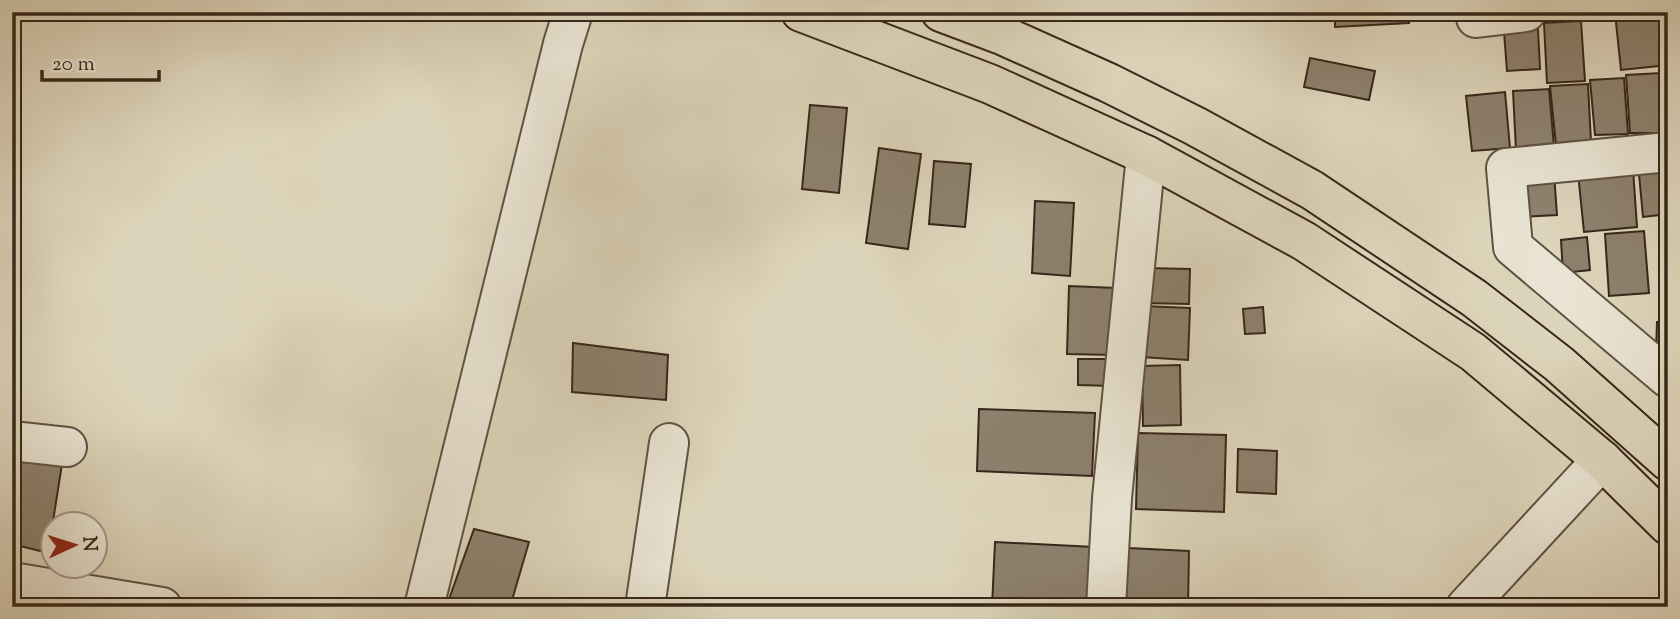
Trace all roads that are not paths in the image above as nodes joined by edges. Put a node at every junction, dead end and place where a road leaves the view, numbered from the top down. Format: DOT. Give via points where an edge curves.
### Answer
graph roads {
  1 [pos="573,12"];
  2 [pos="801,12"];
  3 [pos="941,12"];
  4 [pos="1526,12"];
  5 [pos="1476,18"];
  6 [pos="1668,152"];
  7 [pos="1146,155"];
  8 [pos="1668,378"];
  9 [pos="12,441"];
  10 [pos="669,443"];
  11 [pos="67,447"];
  12 [pos="1602,460"];
  13 [pos="1668,461"];
  14 [pos="1668,525"];
  15 [pos="12,582"];
  16 [pos="162,607"];
  17 [pos="424,607"];
  18 [pos="645,607"];
  19 [pos="1107,607"];
  20 [pos="1466,607"];
  1 -- 17 [label="street"];
  2 -- 7 [label="highway" via="990,84"];
  3 -- 13 [label="highway" via="1109,83 1312,190 1474,298 1559,364"];
  4 -- 5 [label="street"];
  6 -- 8 [label="street" via="1506,167 1513,247"];
  7 -- 12 [label="highway" via="1304,241 1462,345"];
  7 -- 19 [label="street" via="1112,498"];
  9 -- 11 [label="street"];
  10 -- 18 [label="street"];
  12 -- 14 [label="highway"];
  12 -- 20 [label="street"];
  15 -- 16 [label="street"];
}
